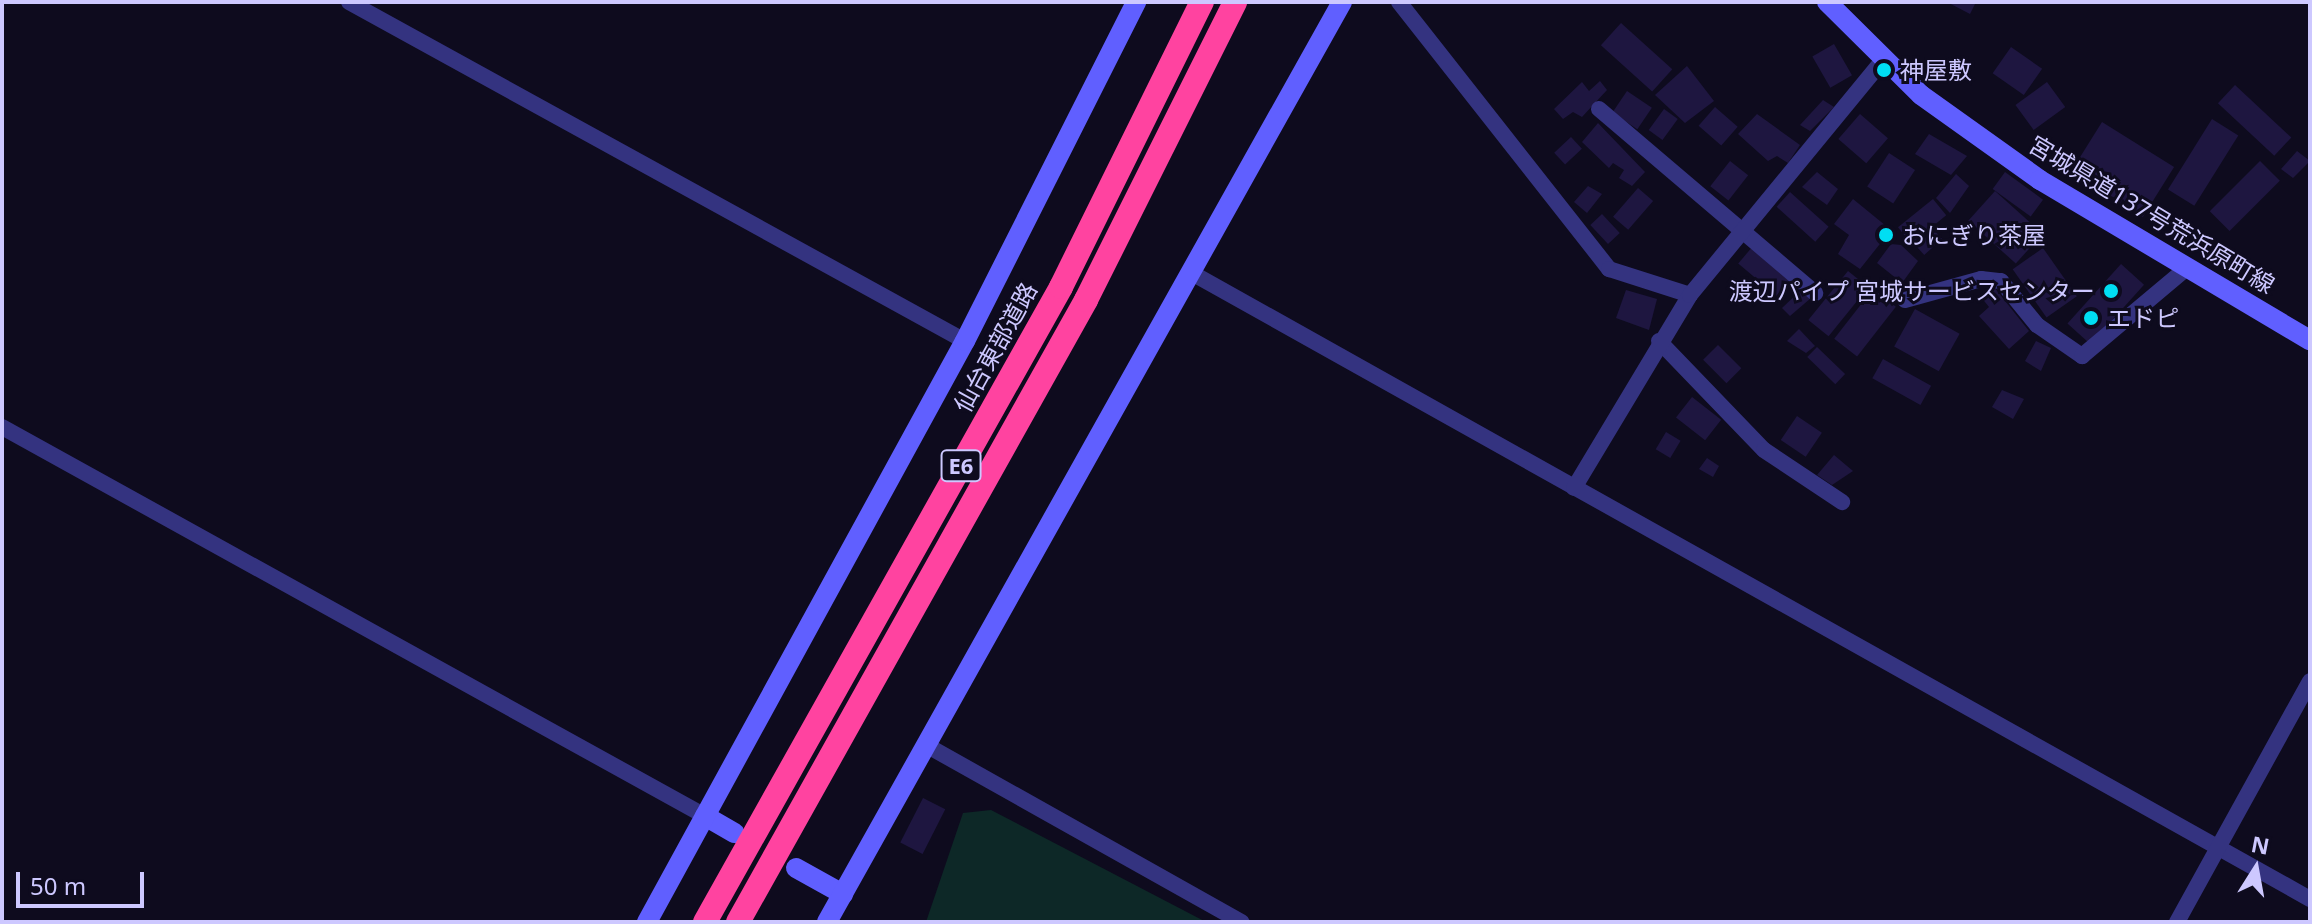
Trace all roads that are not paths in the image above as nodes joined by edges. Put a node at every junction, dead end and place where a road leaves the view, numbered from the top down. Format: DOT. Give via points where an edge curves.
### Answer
graph roads {
  1 [pos="349,2"];
  2 [pos="1136,2"];
  3 [pos="1202,2"];
  4 [pos="1235,2"];
  5 [pos="1342,2"];
  6 [pos="1399,2"];
  7 [pos="1827,2"];
  8 [pos="1882,61"];
  9 [pos="1599,109"];
  10 [pos="1743,226"];
  11 [pos="2187,268"];
  12 [pos="1190,272"];
  13 [pos="1815,293"];
  14 [pos="1690,295"];
  15 [pos="1905,300"];
  16 [pos="2310,340"];
  17 [pos="965,341"];
  18 [pos="1659,341"];
  19 [pos="2,427"];
  20 [pos="1574,488"];
  21 [pos="1842,502"];
  22 [pos="2310,681"];
  23 [pos="926,745"];
  24 [pos="705,816"];
  25 [pos="735,833"];
  26 [pos="2217,847"];
  27 [pos="796,868"];
  28 [pos="843,894"];
  29 [pos="2310,899"];
  30 [pos="647,922"];
  31 [pos="705,922"];
  32 [pos="738,922"];
  33 [pos="827,922"];
  34 [pos="1242,922"];
  35 [pos="2177,922"];
  1 -- 17 [label="street"];
  2 -- 17 [label="street"];
  3 -- 31 [label="highway, 仙台東部道路 / E6" via="1061,287"];
  4 -- 32 [label="highway, E6" via="1093,287"];
  5 -- 12 [label="street"];
  6 -- 14 [label="street" via="1609,269"];
  7 -- 8 [label="street, 宮城県道137号荒浜原町線"];
  8 -- 10 [label="street"];
  8 -- 11 [label="street, 宮城県道137号荒浜原町線" via="2040,180"];
  9 -- 10 [label="street" via="1659,164"];
  10 -- 13 [label="street"];
  10 -- 14 [label="street"];
  11 -- 15 [label="street" via="2082,356 2037,325 2001,281 1981,279"];
  11 -- 16 [label="street, 宮城県道137号荒浜原町線"];
  12 -- 20 [label="street"];
  12 -- 23 [label="street"];
  14 -- 18 [label="street"];
  17 -- 24 [label="street"];
  18 -- 20 [label="street"];
  18 -- 21 [label="street" via="1764,450"];
  19 -- 24 [label="street"];
  20 -- 26 [label="street"];
  22 -- 26 [label="street"];
  23 -- 28 [label="street"];
  23 -- 34 [label="street"];
  24 -- 25 [label="street"];
  24 -- 30 [label="street"];
  26 -- 29 [label="street"];
  26 -- 35 [label="street"];
  27 -- 28 [label="street"];
  28 -- 33 [label="street"];
}
